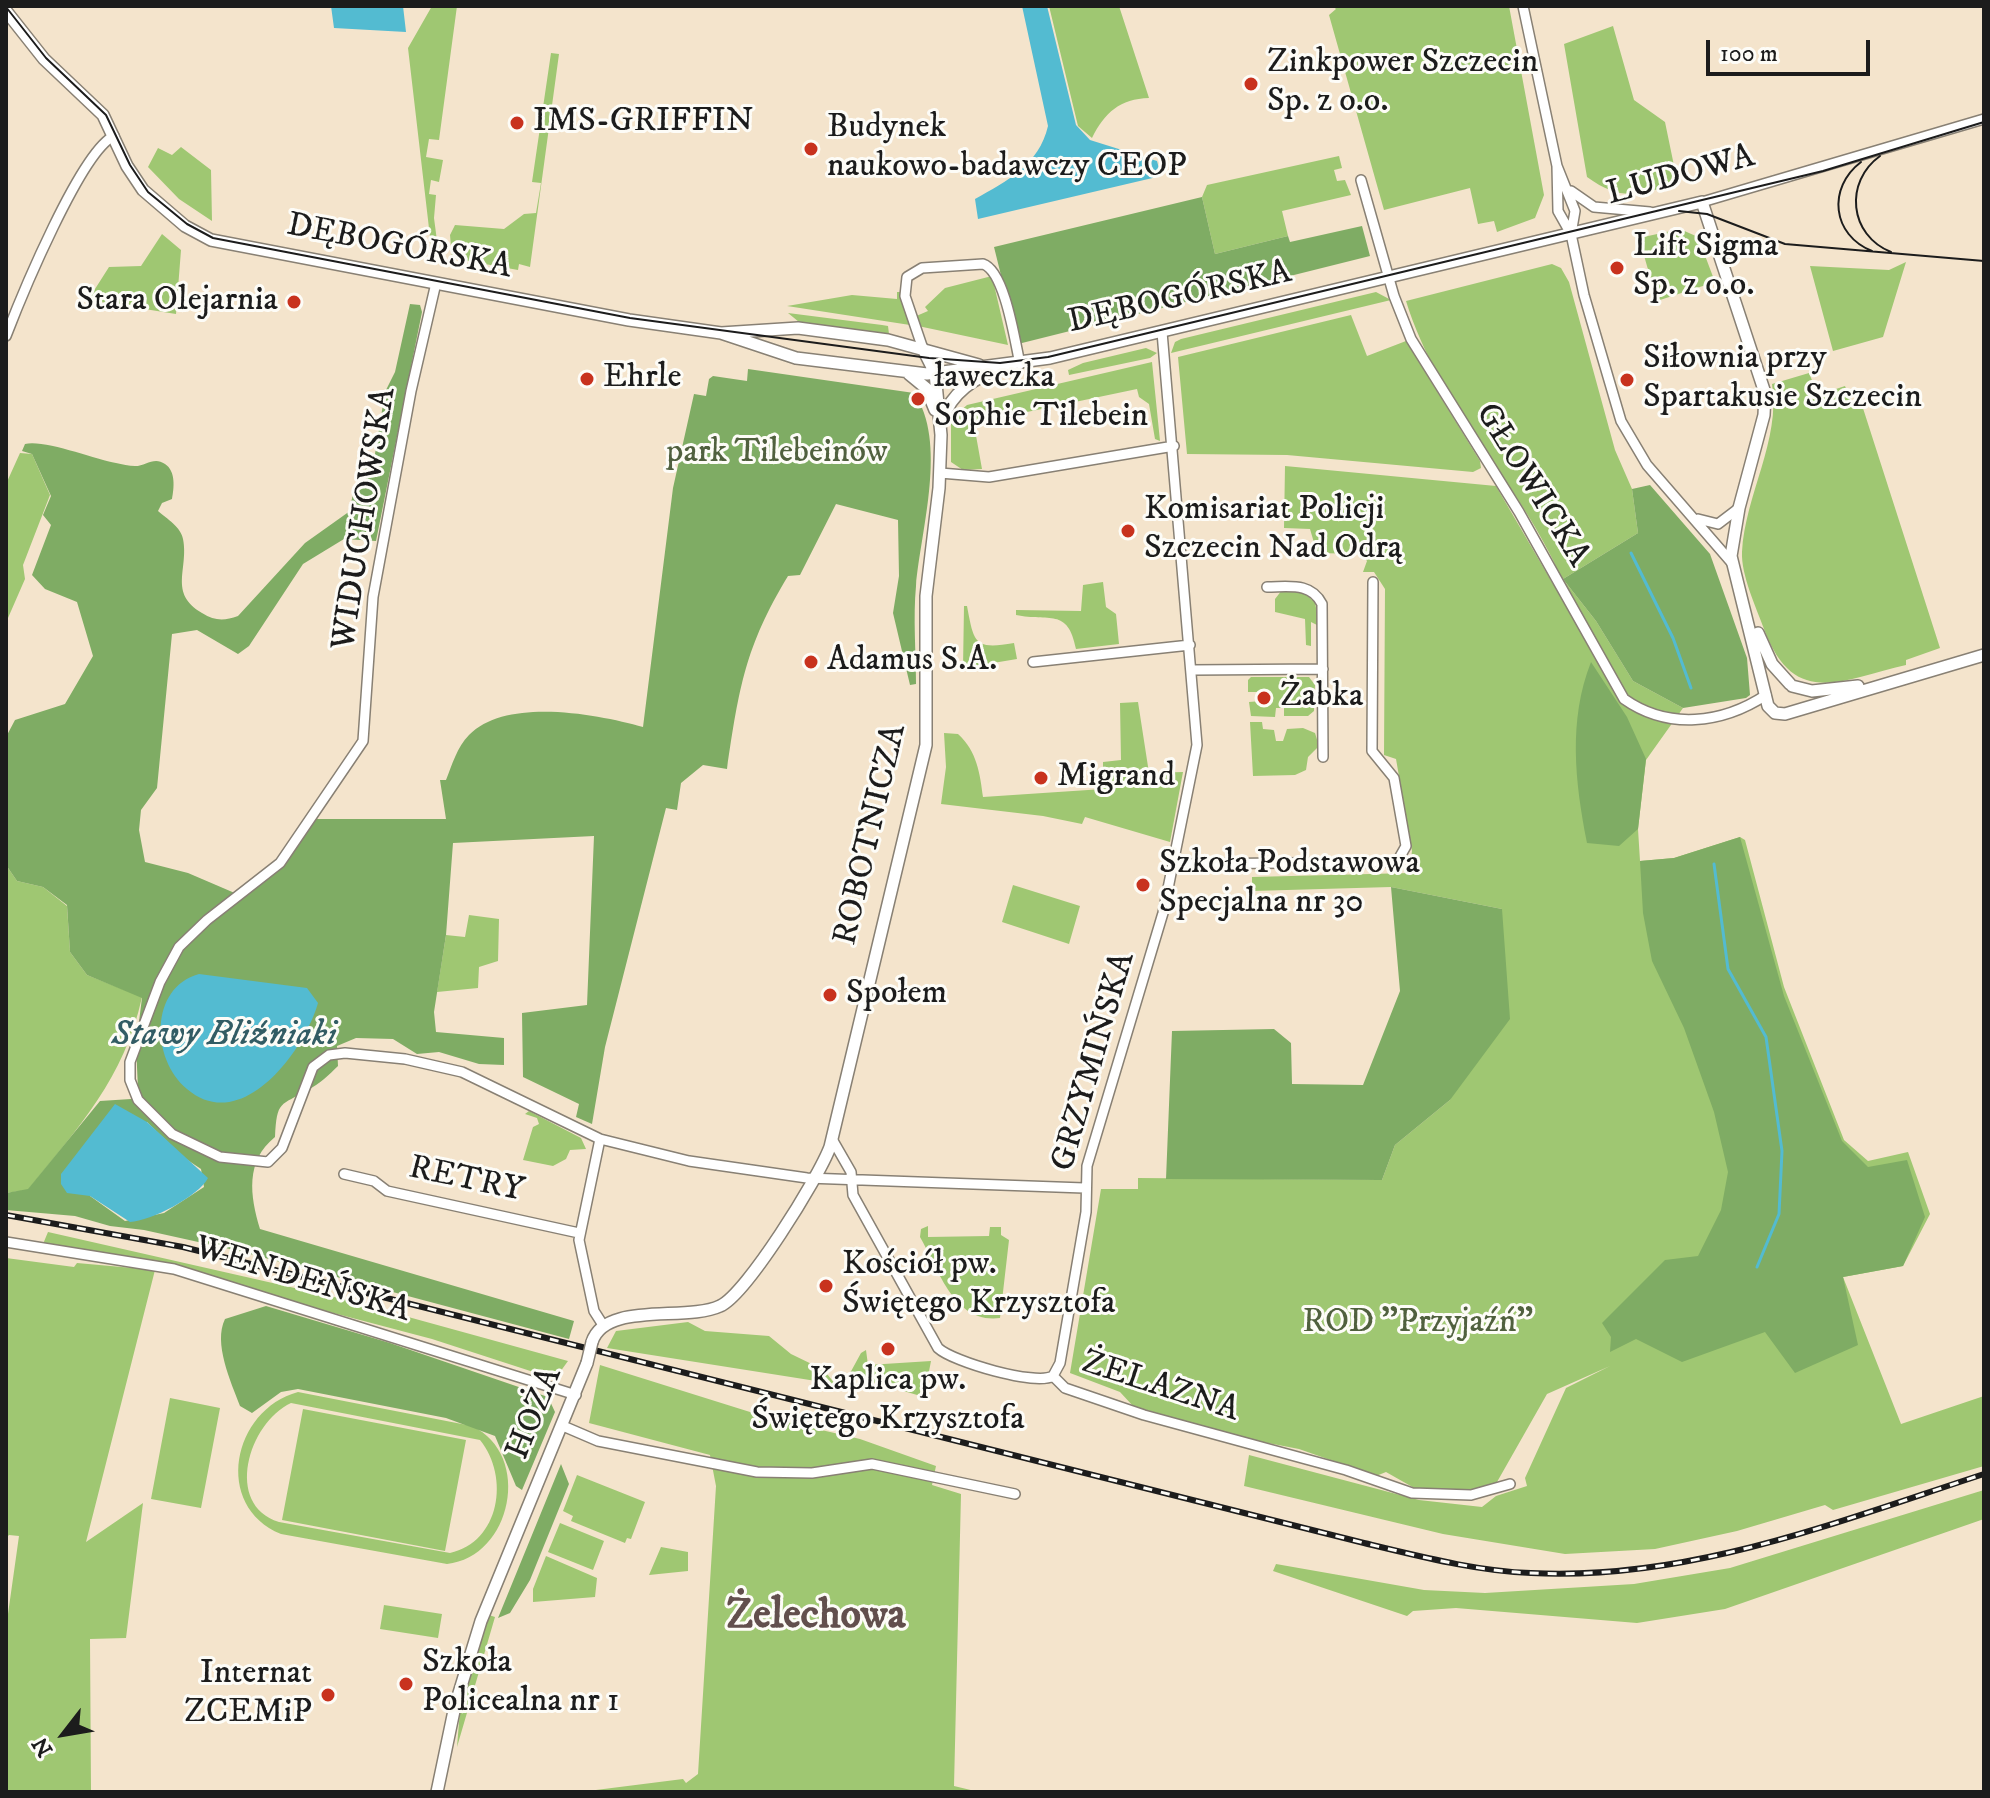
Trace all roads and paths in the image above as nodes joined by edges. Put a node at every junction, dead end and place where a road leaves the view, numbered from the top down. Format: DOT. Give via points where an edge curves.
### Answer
graph roads {
  1 [pos="1523,6"];
  2 [pos="6,11"];
  3 [pos="1984,119"];
  4 [pos="114,136"];
  5 [pos="1557,166"];
  6 [pos="1361,180"];
  7 [pos="1564,181"];
  8 [pos="1702,202"];
  9 [pos="1662,212"];
  10 [pos="1571,234"];
  11 [pos="1389,278"];
  12 [pos="436,283"];
  13 [pos="1162,332"];
  14 [pos="721,333"];
  15 [pos="6,336"];
  16 [pos="923,349"];
  17 [pos="1020,364"];
  18 [pos="977,365"];
  19 [pos="900,371"];
  20 [pos="935,374"];
  21 [pos="931,396"];
  22 [pos="1174,446"];
  23 [pos="941,449"];
  24 [pos="940,473"];
  25 [pos="1739,508"];
  26 [pos="1692,515"];
  27 [pos="1732,563"];
  28 [pos="1373,582"];
  29 [pos="1267,587"];
  30 [pos="1739,588"];
  31 [pos="1190,645"];
  32 [pos="1984,655"];
  33 [pos="1033,662"];
  34 [pos="1323,669"];
  35 [pos="1192,670"];
  36 [pos="1898,681"];
  37 [pos="1791,685"];
  38 [pos="1766,695"];
  39 [pos="1742,708"];
  40 [pos="1769,709"];
  41 [pos="1790,712"];
  42 [pos="1323,757"];
  43 [pos="1175,864"];
  44 [pos="600,1139"];
  45 [pos="832,1139"];
  46 [pos="344,1174"];
  47 [pos="852,1177"];
  48 [pos="815,1178"];
  49 [pos="1084,1188"];
  50 [pos="579,1233"];
  51 [pos="6,1242"];
  52 [pos="603,1325"];
  53 [pos="1053,1376"];
  54 [pos="576,1395"];
  55 [pos="563,1426"];
  56 [pos="1510,1484"];
  57 [pos="1015,1494"];
  58 [pos="437,1792"];
  1 -- 5 [label="street"];
  2 -- 4 [label="street, DĘBOGÓRSKA" via="40,55 99,110"];
  3 -- 8 [label="street, LUDOWA"];
  4 -- 12 [label="street, DĘBOGÓRSKA" via="140,186 201,235 234,246"];
  4 -- 15 [label="street" via="95,152 29,279"];
  5 -- 7 [label="street"];
  5 -- 10 [label="street" via="1558,211"];
  6 -- 11 [label="street, GŁOWICKA"];
  7 -- 9 [label="street" via="1594,207"];
  7 -- 10 [label="street" via="1575,211"];
  8 -- 9 [label="street, LUDOWA"];
  8 -- 25 [label="street" via="1765,393"];
  9 -- 10 [label="street, LUDOWA"];
  10 -- 11 [label="street, LUDOWA"];
  10 -- 26 [label="street" via="1618,414 1647,465"];
  11 -- 13 [label="street, DĘBOGÓRSKA"];
  11 -- 39 [label="street, GŁOWICKA" via="1425,364 1519,512 1624,699 1653,713 1692,721"];
  12 -- 14 [label="street, DĘBOGÓRSKA"];
  12 -- 44 [label="street, WIDUCHOWSKA" via="373,597 363,741 280,863 179,947 130,1062 133,1092 172,1134 220,1157 268,1162 282,1148 309,1072 320,1061 336,1053 405,1059 462,1072"];
  13 -- 17 [label="street, DĘBOGÓRSKA"];
  13 -- 22 [label="street, GRZYMIŃSKA"];
  14 -- 16 [label="street, DĘBOGÓRSKA" via="798,328"];
  14 -- 19 [label="street, DĘBOGÓRSKA" via="796,358"];
  16 -- 17 [label="street" via="905,296 907,277 922,268 983,264 992,267 999,280"];
  16 -- 18 [label="street, DĘBOGÓRSKA"];
  16 -- 20 [label="street"];
  17 -- 18 [label="street, DĘBOGÓRSKA"];
  17 -- 23 [label="street, ROBOTNICZA" via="984,375 958,394 943,418"];
  18 -- 20 [label="street, DĘBOGÓRSKA"];
  19 -- 20 [label="street, DĘBOGÓRSKA"];
  19 -- 21 [label="street" via="919,380"];
  20 -- 21 [label="street, ROBOTNICZA"];
  20 -- 23 [label="street, ROBOTNICZA"];
  21 -- 23 [label="street, ROBOTNICZA"];
  22 -- 24 [label="street" via="989,477"];
  22 -- 31 [label="street, GRZYMIŃSKA"];
  23 -- 24 [label="street, ROBOTNICZA"];
  24 -- 45 [label="street, ROBOTNICZA" via="926,596 924,757"];
  25 -- 26 [label="street" via="1716,524"];
  25 -- 27 [label="street"];
  26 -- 27 [label="street"];
  27 -- 30 [label="street"];
  28 -- 43 [label="street" via="1372,751 1394,778 1406,846 1397,862"];
  29 -- 34 [label="street" via="1305,587 1318,595 1324,613"];
  30 -- 37 [label="street" via="1768,658"];
  30 -- 38 [label="street"];
  31 -- 33 [label="street"];
  31 -- 35 [label="street, GRZYMIŃSKA"];
  32 -- 36 [label="street"];
  34 -- 35 [label="street"];
  34 -- 42 [label="street"];
  35 -- 43 [label="street, GRZYMIŃSKA" via="1197,745"];
  36 -- 37 [label="street" via="1812,691"];
  36 -- 41 [label="street"];
  37 -- 38 [label="street" via="1775,683"];
  37 -- 41 [label="street" via="1798,699"];
  38 -- 39 [label="street, GŁOWICKA"];
  38 -- 40 [label="street"];
  39 -- 40 [label="street, GŁOWICKA"];
  40 -- 41 [label="street"];
  43 -- 49 [label="street, GRZYMIŃSKA"];
  44 -- 48 [label="street" via="719,1167"];
  44 -- 50 [label="street"];
  45 -- 47 [label="street, ŻELAZNA"];
  45 -- 48 [label="street, ROBOTNICZA"];
  46 -- 50 [label="street, RETRY" via="374,1181 387,1191"];
  47 -- 48 [label="street"];
  47 -- 49 [label="street"];
  47 -- 53 [label="street, ŻELAZNA" via="853,1195 940,1351 1037,1380"];
  48 -- 52 [label="street" via="730,1300 705,1311 620,1318"];
  49 -- 53 [label="street, GRZYMIŃSKA" via="1086,1212 1060,1363"];
  50 -- 52 [label="street" via="594,1311"];
  51 -- 54 [label="street, WENDEŃSKA" via="174,1269"];
  52 -- 54 [label="street, HOŻA, bridge" via="592,1342"];
  53 -- 56 [label="street, ŻELAZNA" via="1065,1388 1144,1415 1412,1493 1471,1495"];
  54 -- 55 [label="street, HOŻA"];
  55 -- 57 [label="street" via="598,1441 757,1472 801,1474 872,1464"];
  55 -- 58 [label="street, HOŻA" via="481,1621"];
}
